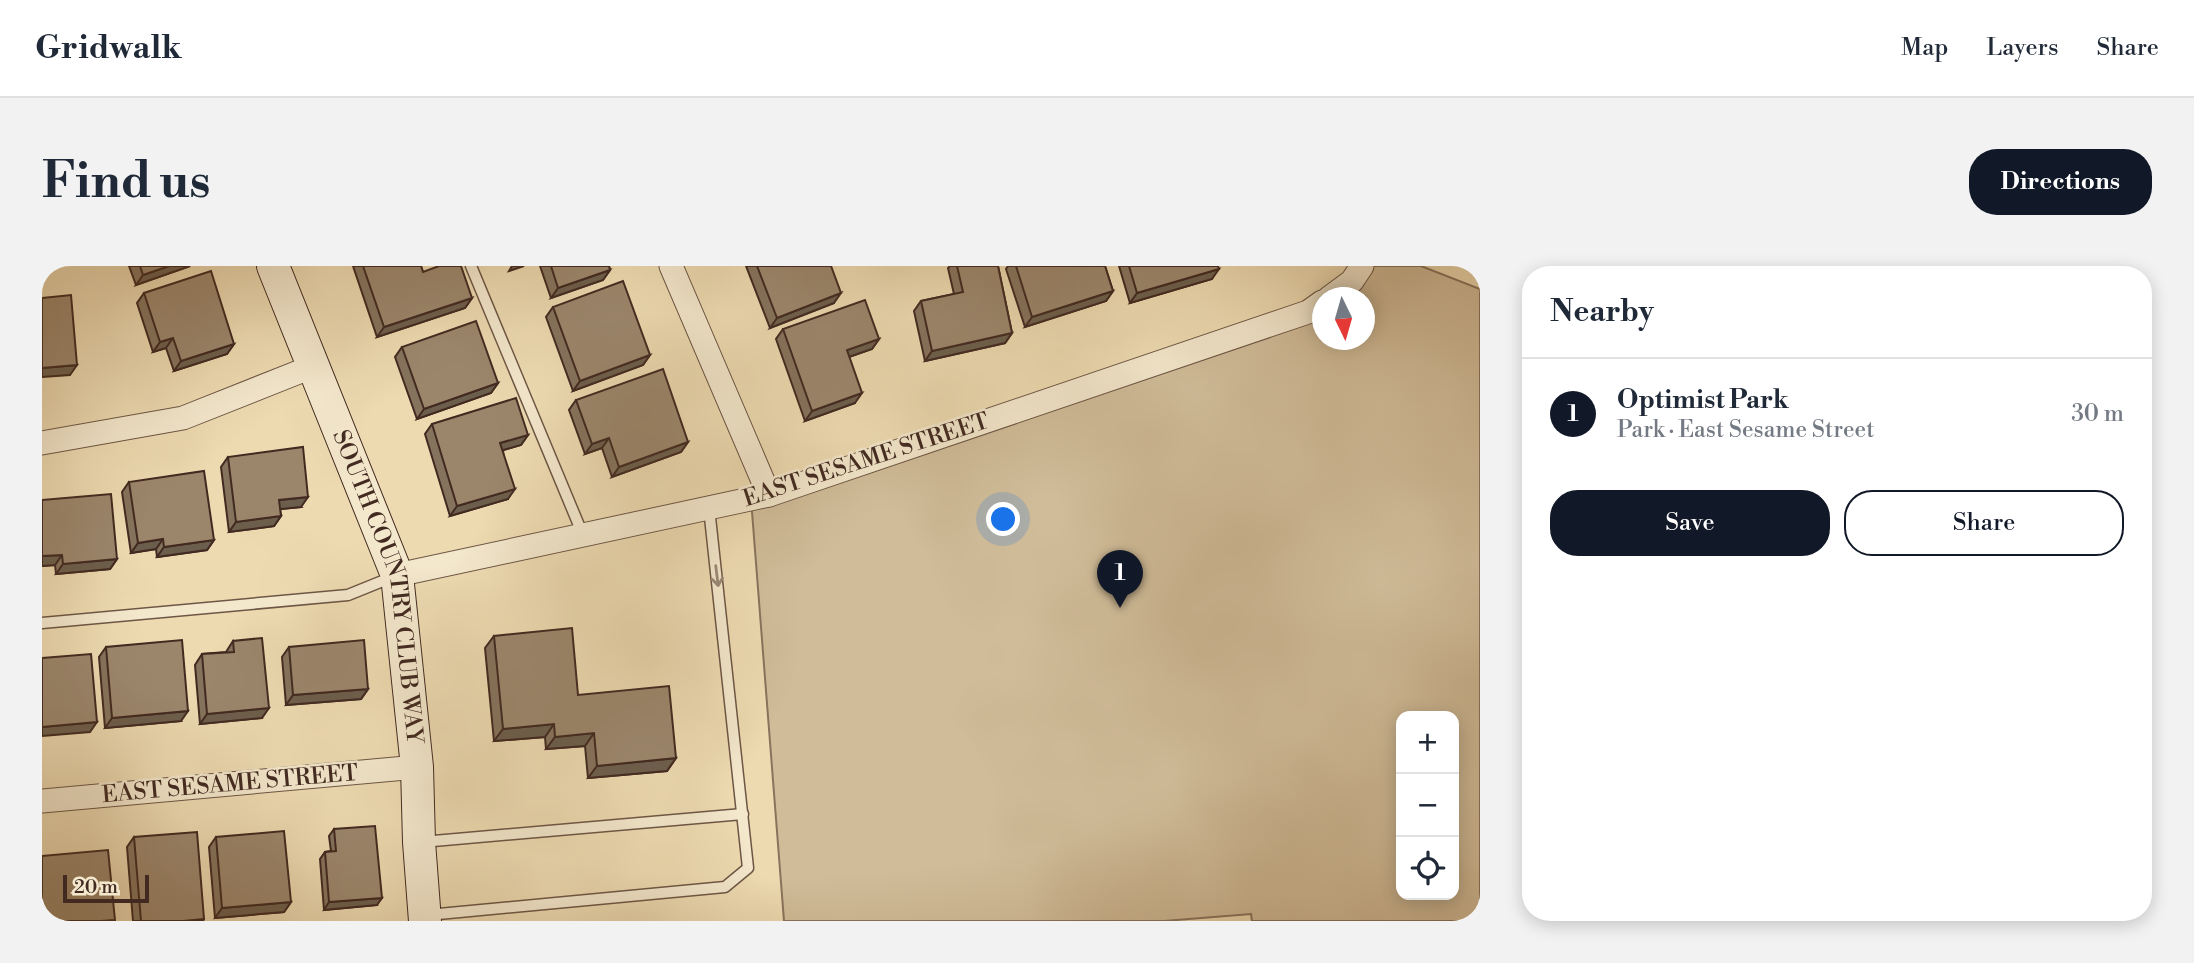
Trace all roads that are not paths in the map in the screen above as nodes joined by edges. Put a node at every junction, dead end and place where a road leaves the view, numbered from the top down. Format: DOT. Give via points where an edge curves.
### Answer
graph roads {
  1 [pos="274,266"];
  2 [pos="471,266"];
  3 [pos="671,266"];
  4 [pos="1357,274"];
  5 [pos="1342,287"];
  6 [pos="1312,309"];
  7 [pos="314,366"];
  8 [pos="42,443"];
  9 [pos="769,495"];
  10 [pos="709,508"];
  11 [pos="584,535"];
  12 [pos="397,575"];
  13 [pos="42,624"];
  14 [pos="417,766"];
  15 [pos="42,801"];
  16 [pos="743,814"];
  17 [pos="419,842"];
  18 [pos="424,918"];
  1 -- 7 [label="street, SOUTH COUNTRY CLUB WAY"];
  2 -- 11 [label="lane"];
  3 -- 9 [label="street"];
  4 -- 5 [label="street"];
  6 -- 9 [label="street, EAST SESAME STREET"];
  7 -- 8 [label="street" via="183,418"];
  7 -- 12 [label="street, SOUTH COUNTRY CLUB WAY"];
  9 -- 10 [label="street, EAST SESAME STREET"];
  10 -- 11 [label="street, EAST SESAME STREET"];
  10 -- 16 [label="lane, one-way"];
  11 -- 12 [label="street, EAST SESAME STREET"];
  12 -- 13 [label="lane" via="348,595"];
  12 -- 14 [label="street, SOUTH COUNTRY CLUB WAY"];
  14 -- 15 [label="street, EAST SESAME STREET"];
  14 -- 17 [label="street, SOUTH COUNTRY CLUB WAY"];
  16 -- 17 [label="lane"];
  16 -- 18 [label="lane" via="748,868 725,887"];
  17 -- 18 [label="street, SOUTH COUNTRY CLUB WAY"];
}
